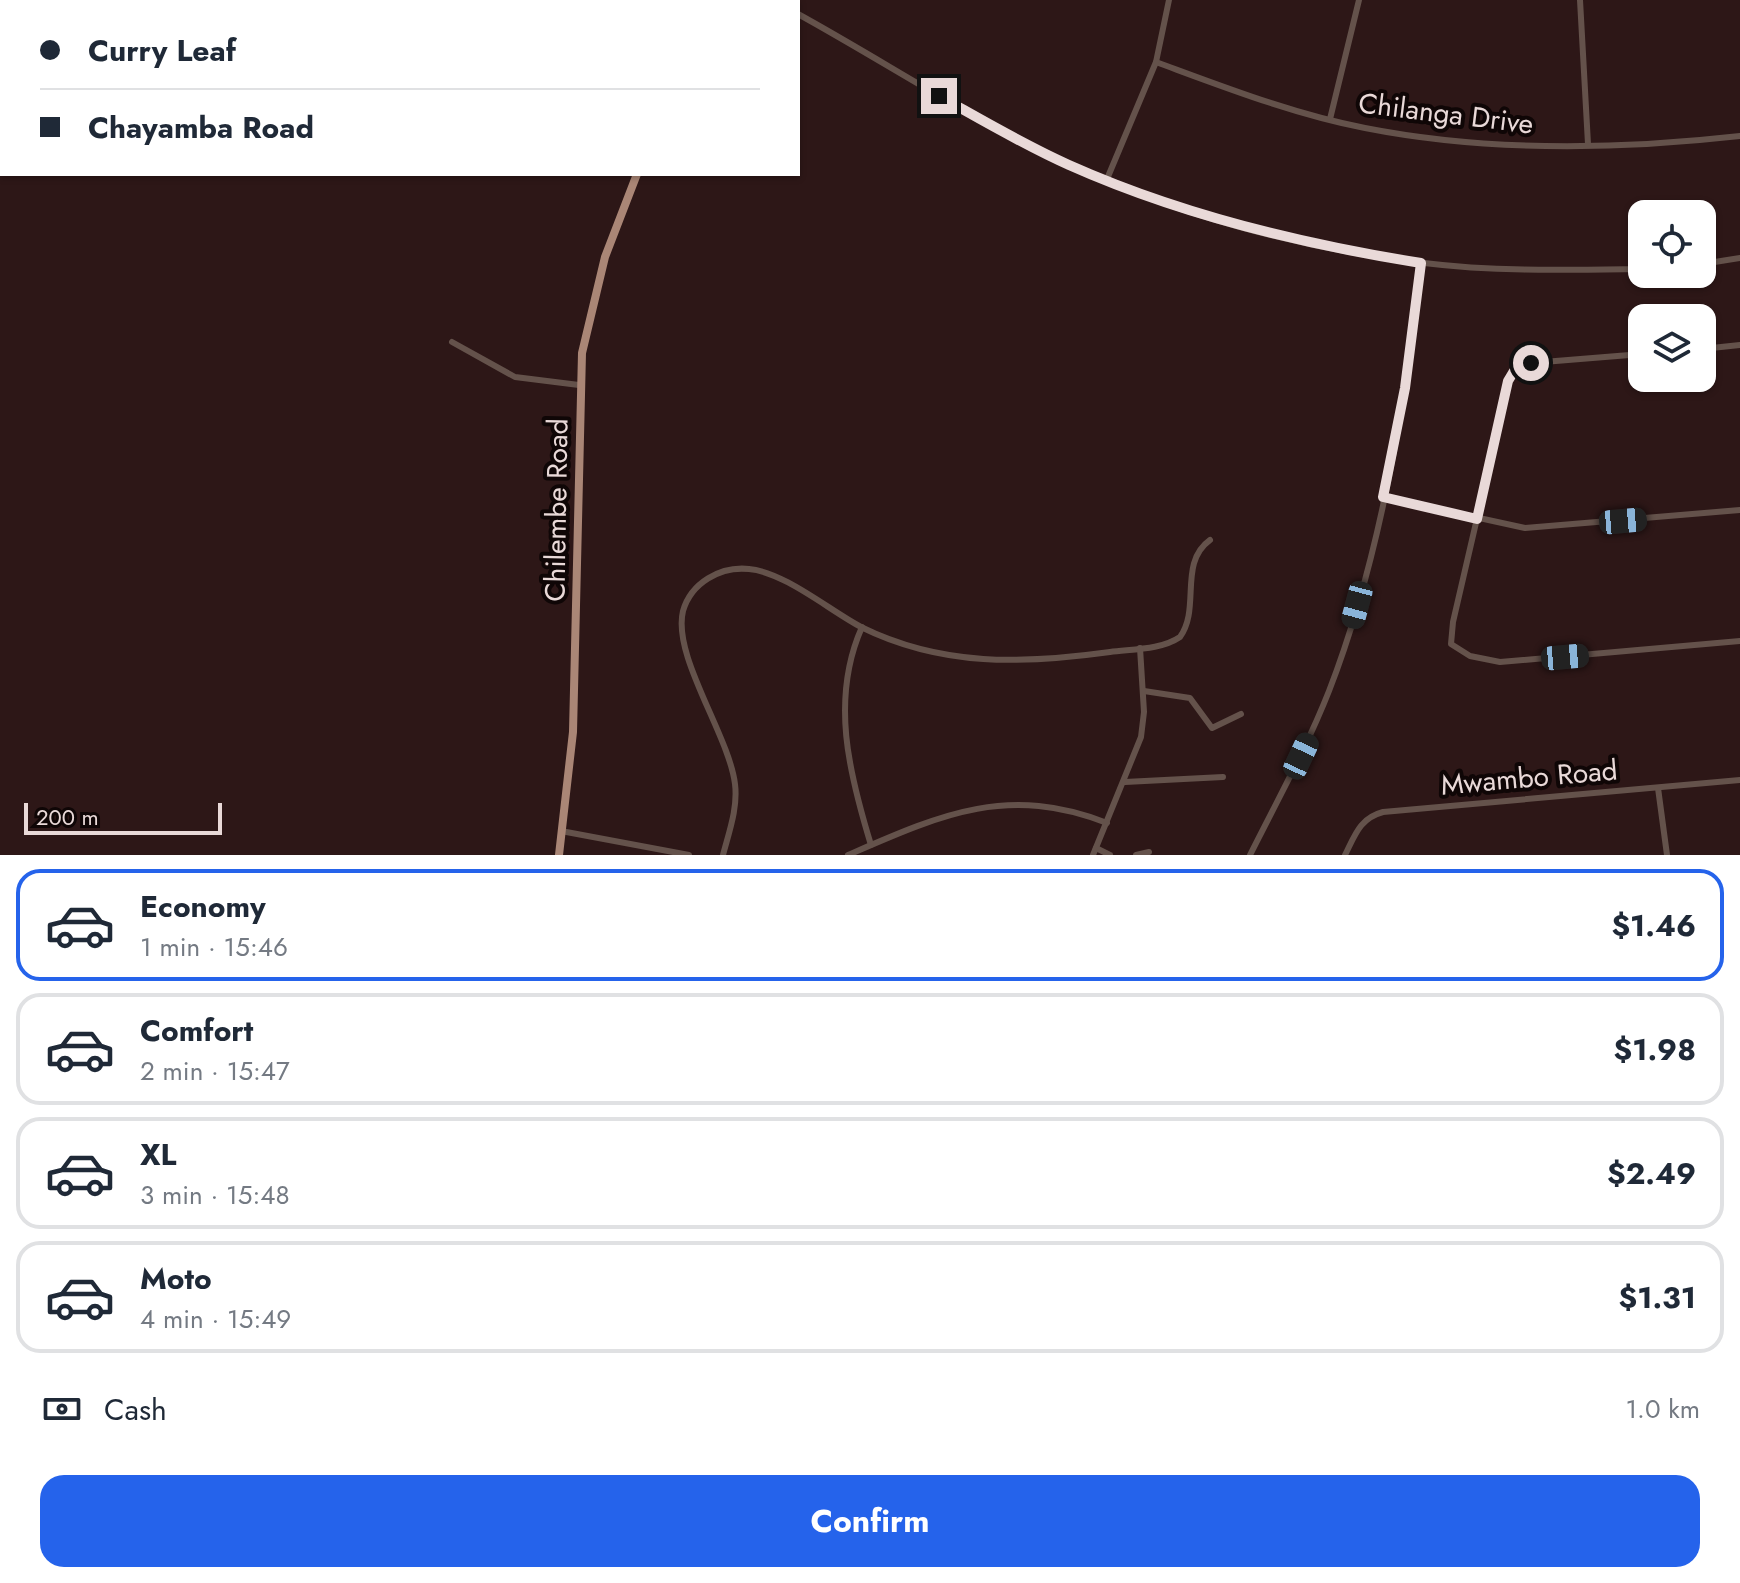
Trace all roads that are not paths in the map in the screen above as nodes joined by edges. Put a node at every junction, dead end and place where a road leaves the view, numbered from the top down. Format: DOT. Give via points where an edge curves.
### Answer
graph roads {
  1 [pos="1169,0"];
  2 [pos="1359,0"];
  3 [pos="1580,0"];
  4 [pos="800,15"];
  5 [pos="1156,62"];
  6 [pos="1330,119"];
  7 [pos="1740,136"];
  8 [pos="1588,144"];
  9 [pos="636,176"];
  10 [pos="1107,179"];
  11 [pos="1740,258"];
  12 [pos="1716,262"];
  13 [pos="1421,263"];
  14 [pos="1628,269"];
  15 [pos="452,342"];
  16 [pos="1740,345"];
  17 [pos="1716,348"];
  18 [pos="1628,355"];
  19 [pos="579,385"];
  20 [pos="1383,497"];
  21 [pos="1740,510"];
  22 [pos="1477,519"];
  23 [pos="1210,540"];
  24 [pos="862,627"];
  25 [pos="1740,641"];
  26 [pos="1140,648"];
  27 [pos="1144,691"];
  28 [pos="1241,714"];
  29 [pos="1223,777"];
  30 [pos="1740,780"];
  31 [pos="1125,782"];
  32 [pos="1658,788"];
  33 [pos="1107,823"];
  34 [pos="561,831"];
  35 [pos="871,845"];
  36 [pos="1095,851"];
  37 [pos="1149,852"];
  38 [pos="559,855"];
  39 [pos="689,855"];
  40 [pos="723,855"];
  41 [pos="848,855"];
  42 [pos="1110,855"];
  43 [pos="1136,855"];
  44 [pos="1250,855"];
  45 [pos="1345,855"];
  46 [pos="1667,855"];
  1 -- 5 [label="street"];
  2 -- 6 [label="street"];
  3 -- 8 [label="street"];
  4 -- 10 [label="street" via="1024,143"];
  5 -- 6 [label="street, Chilanga Drive"];
  5 -- 10 [label="street"];
  6 -- 8 [label="street, Chilanga Drive" via="1397,134 1513,145"];
  7 -- 8 [label="street, Chilanga Drive"];
  9 -- 19 [label="main road, Chilembe Road" via="596,289"];
  10 -- 13 [label="street" via="1262,231"];
  11 -- 12 [label="street"];
  13 -- 14 [label="street"];
  13 -- 20 [label="street" via="1405,388"];
  15 -- 19 [label="street" via="515,377"];
  16 -- 17 [label="street"];
  18 -- 22 [label="street" via="1531,363 1514,371"];
  19 -- 34 [label="main road, Chilembe Road" via="573,732"];
  20 -- 22 [label="street"];
  20 -- 44 [label="street" via="1334,677"];
  21 -- 22 [label="street" via="1539,528"];
  22 -- 25 [label="street" via="1450,638 1460,652 1500,662"];
  23 -- 26 [label="street" via="1195,555 1184,632 1174,642"];
  24 -- 26 [label="street" via="917,649 999,663"];
  24 -- 35 [label="street" via="847,671 844,723 847,760"];
  24 -- 40 [label="street" via="760,571 715,574 691,594 682,616 682,636 734,780 734,810"];
  26 -- 27 [label="street"];
  27 -- 28 [label="street" via="1190,698 1212,728"];
  27 -- 31 [label="street" via="1143,728"];
  29 -- 31 [label="street"];
  30 -- 32 [label="street, Mwambo Road"];
  31 -- 33 [label="street"];
  32 -- 45 [label="street, Mwambo Road" via="1383,812 1359,826"];
  32 -- 46 [label="street"];
  33 -- 35 [label="street" via="1077,811 998,804 954,812"];
  33 -- 36 [label="street"];
  34 -- 38 [label="main road, Chilembe Road"];
  34 -- 39 [label="street"];
  35 -- 41 [label="street"];
  36 -- 42 [label="street"];
  37 -- 43 [label="street"];
}
